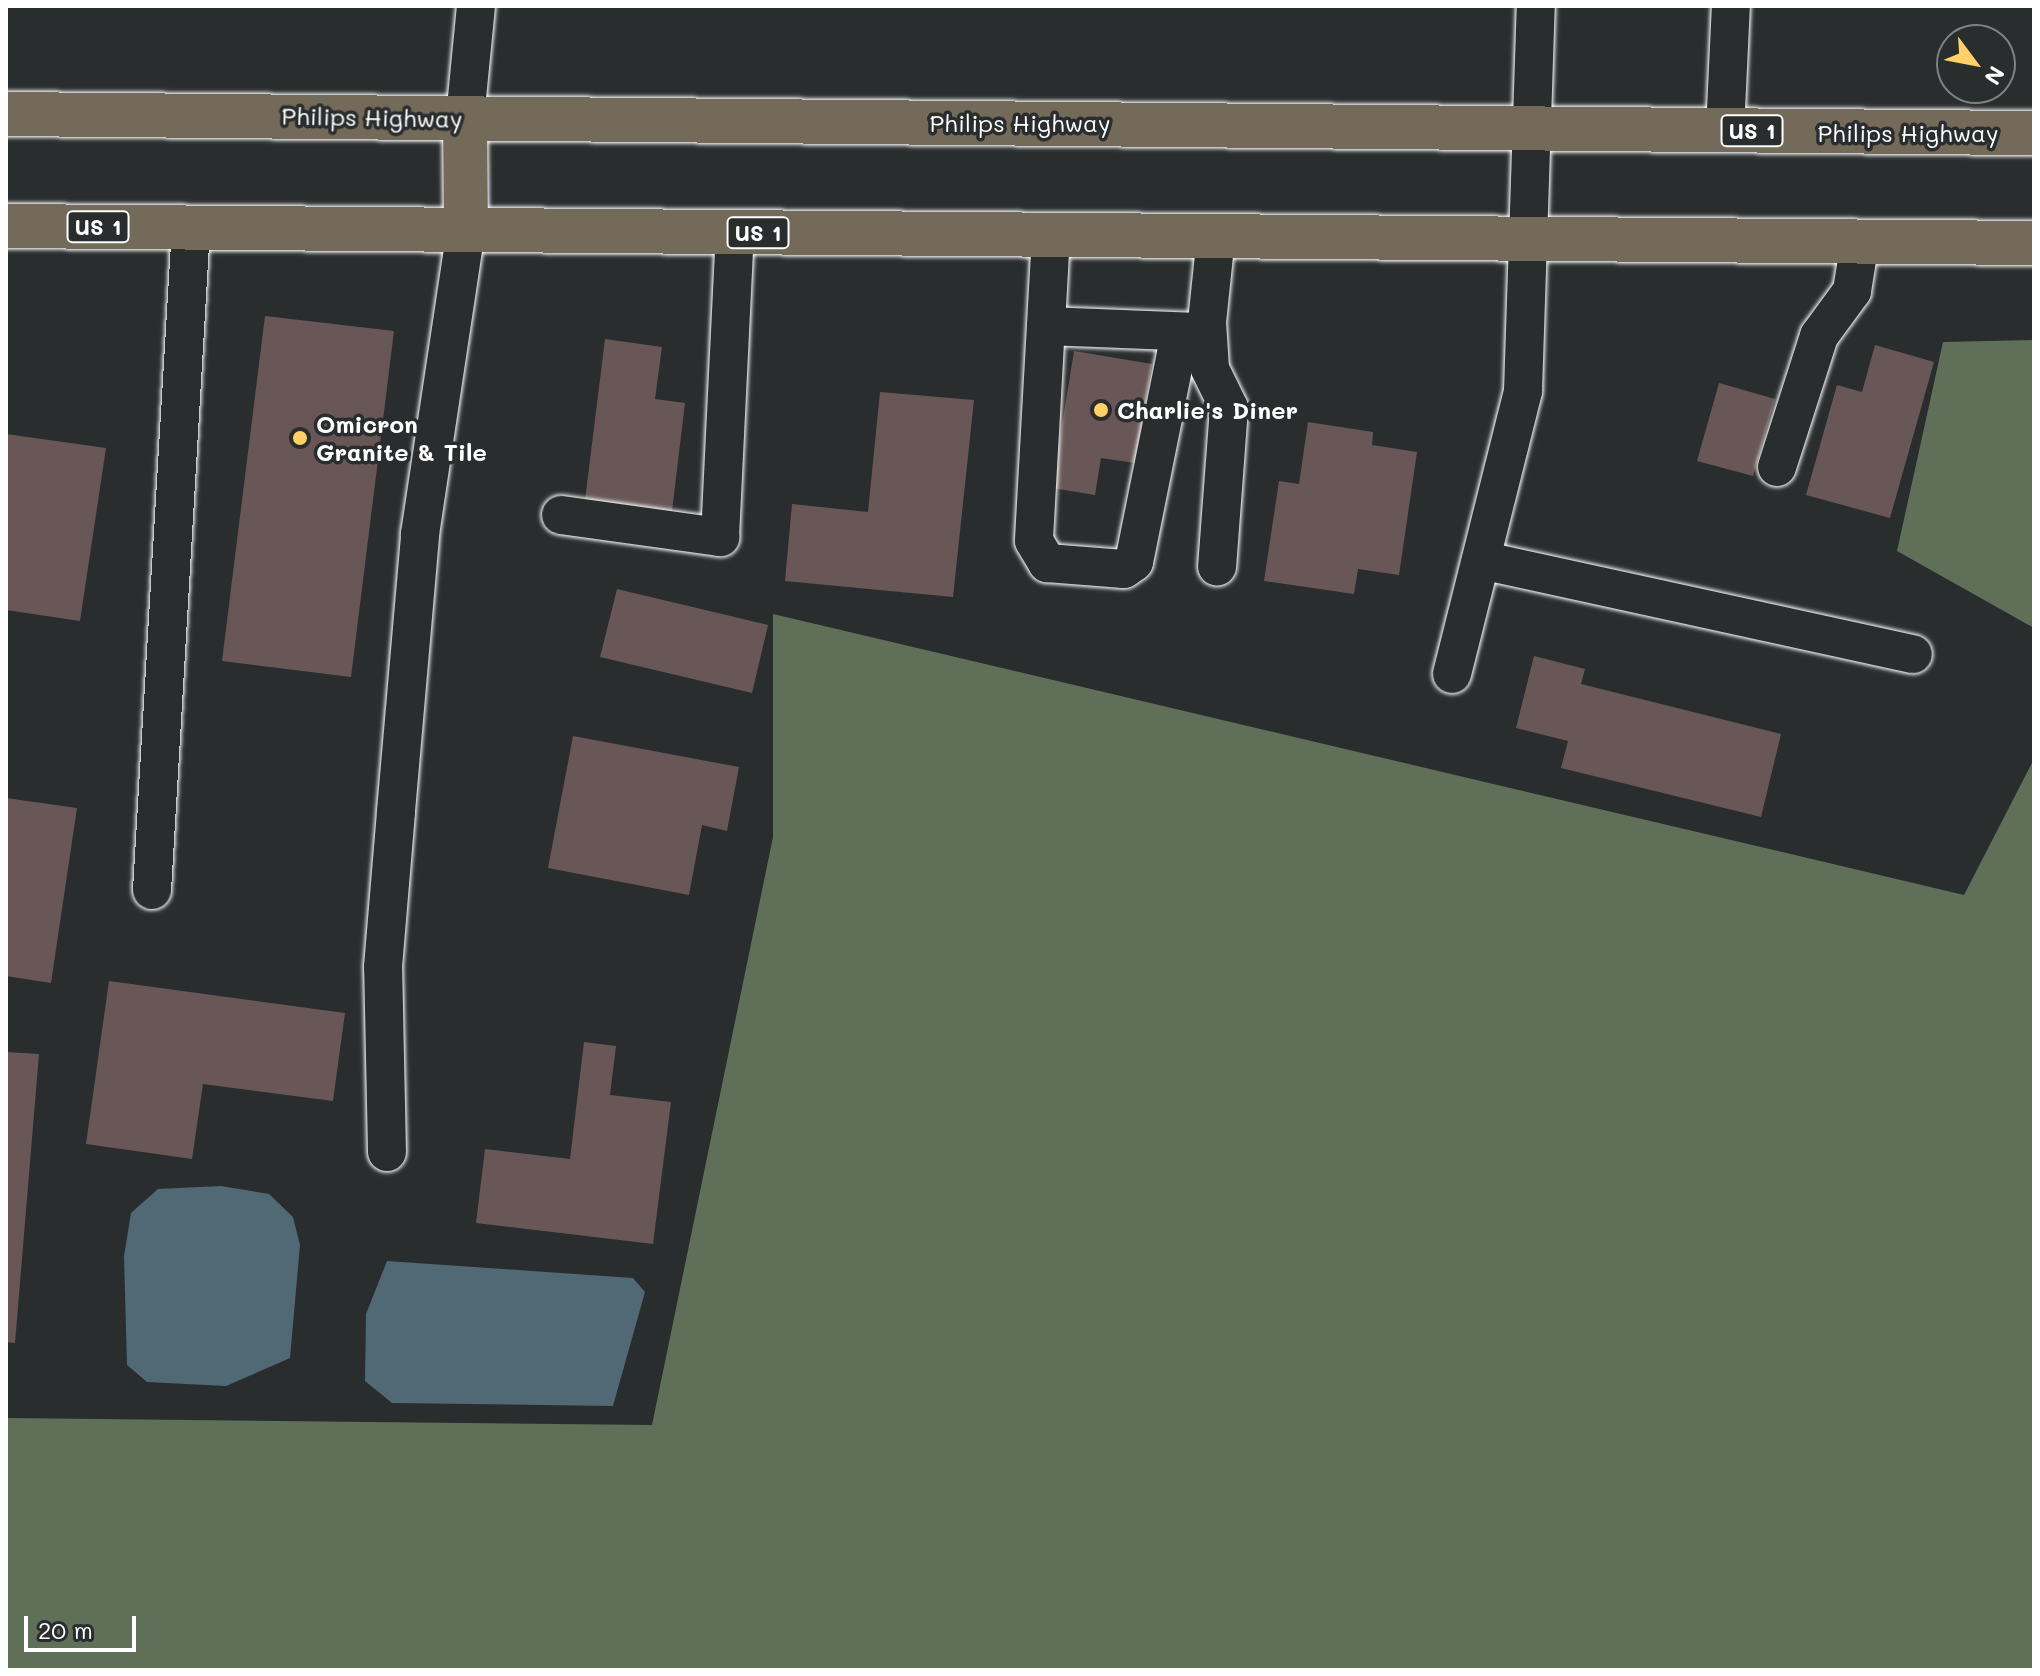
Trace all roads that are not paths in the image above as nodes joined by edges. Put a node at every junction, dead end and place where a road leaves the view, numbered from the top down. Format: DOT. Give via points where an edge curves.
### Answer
graph roads {
  1 [pos="476,6"];
  2 [pos="1536,6"];
  3 [pos="1731,6"];
  4 [pos="6,114"];
  5 [pos="465,118"];
  6 [pos="1537,128"];
  7 [pos="1725,131"];
  8 [pos="2034,133"];
  9 [pos="6,226"];
  10 [pos="191,228"];
  11 [pos="466,230"];
  12 [pos="735,232"];
  13 [pos="1051,235"];
  14 [pos="1216,236"];
  15 [pos="1528,238"];
  16 [pos="1860,241"];
  17 [pos="2034,243"];
  18 [pos="1046,326"];
  19 [pos="1196,328"];
  20 [pos="1777,467"];
  21 [pos="561,515"];
  22 [pos="1481,560"];
  23 [pos="1217,567"];
  24 [pos="1913,654"];
  25 [pos="1452,674"];
  26 [pos="152,890"];
  27 [pos="387,1152"];
  1 -- 5 [label="street"];
  2 -- 6 [label="street"];
  3 -- 7 [label="street"];
  4 -- 5 [label="main road, Philips Highway / US 1"];
  5 -- 6 [label="main road, Philips Highway / US 1"];
  5 -- 11 [label="main road"];
  6 -- 7 [label="main road, Philips Highway / US 1"];
  6 -- 15 [label="street"];
  7 -- 8 [label="main road, Philips Highway / US 1"];
  9 -- 10 [label="main road, US 1"];
  10 -- 11 [label="main road, US 1"];
  10 -- 26 [label="street"];
  11 -- 12 [label="main road, US 1"];
  11 -- 27 [label="street" via="420,534 383,967"];
  12 -- 13 [label="main road, US 1"];
  12 -- 21 [label="street" via="720,537"];
  13 -- 14 [label="main road, US 1"];
  13 -- 18 [label="street"];
  14 -- 15 [label="main road, US 1"];
  14 -- 19 [label="street"];
  15 -- 16 [label="main road, US 1"];
  15 -- 22 [label="street" via="1523,391"];
  16 -- 17 [label="main road, US 1"];
  16 -- 20 [label="street" via="1852,291 1819,336"];
  18 -- 19 [label="street"];
  18 -- 19 [label="street" via="1034,541 1038,557 1063,565 1124,569 1140,552 1176,354"];
  19 -- 23 [label="street" via="1229,408"];
  22 -- 24 [label="street"];
  22 -- 25 [label="street"];
}
